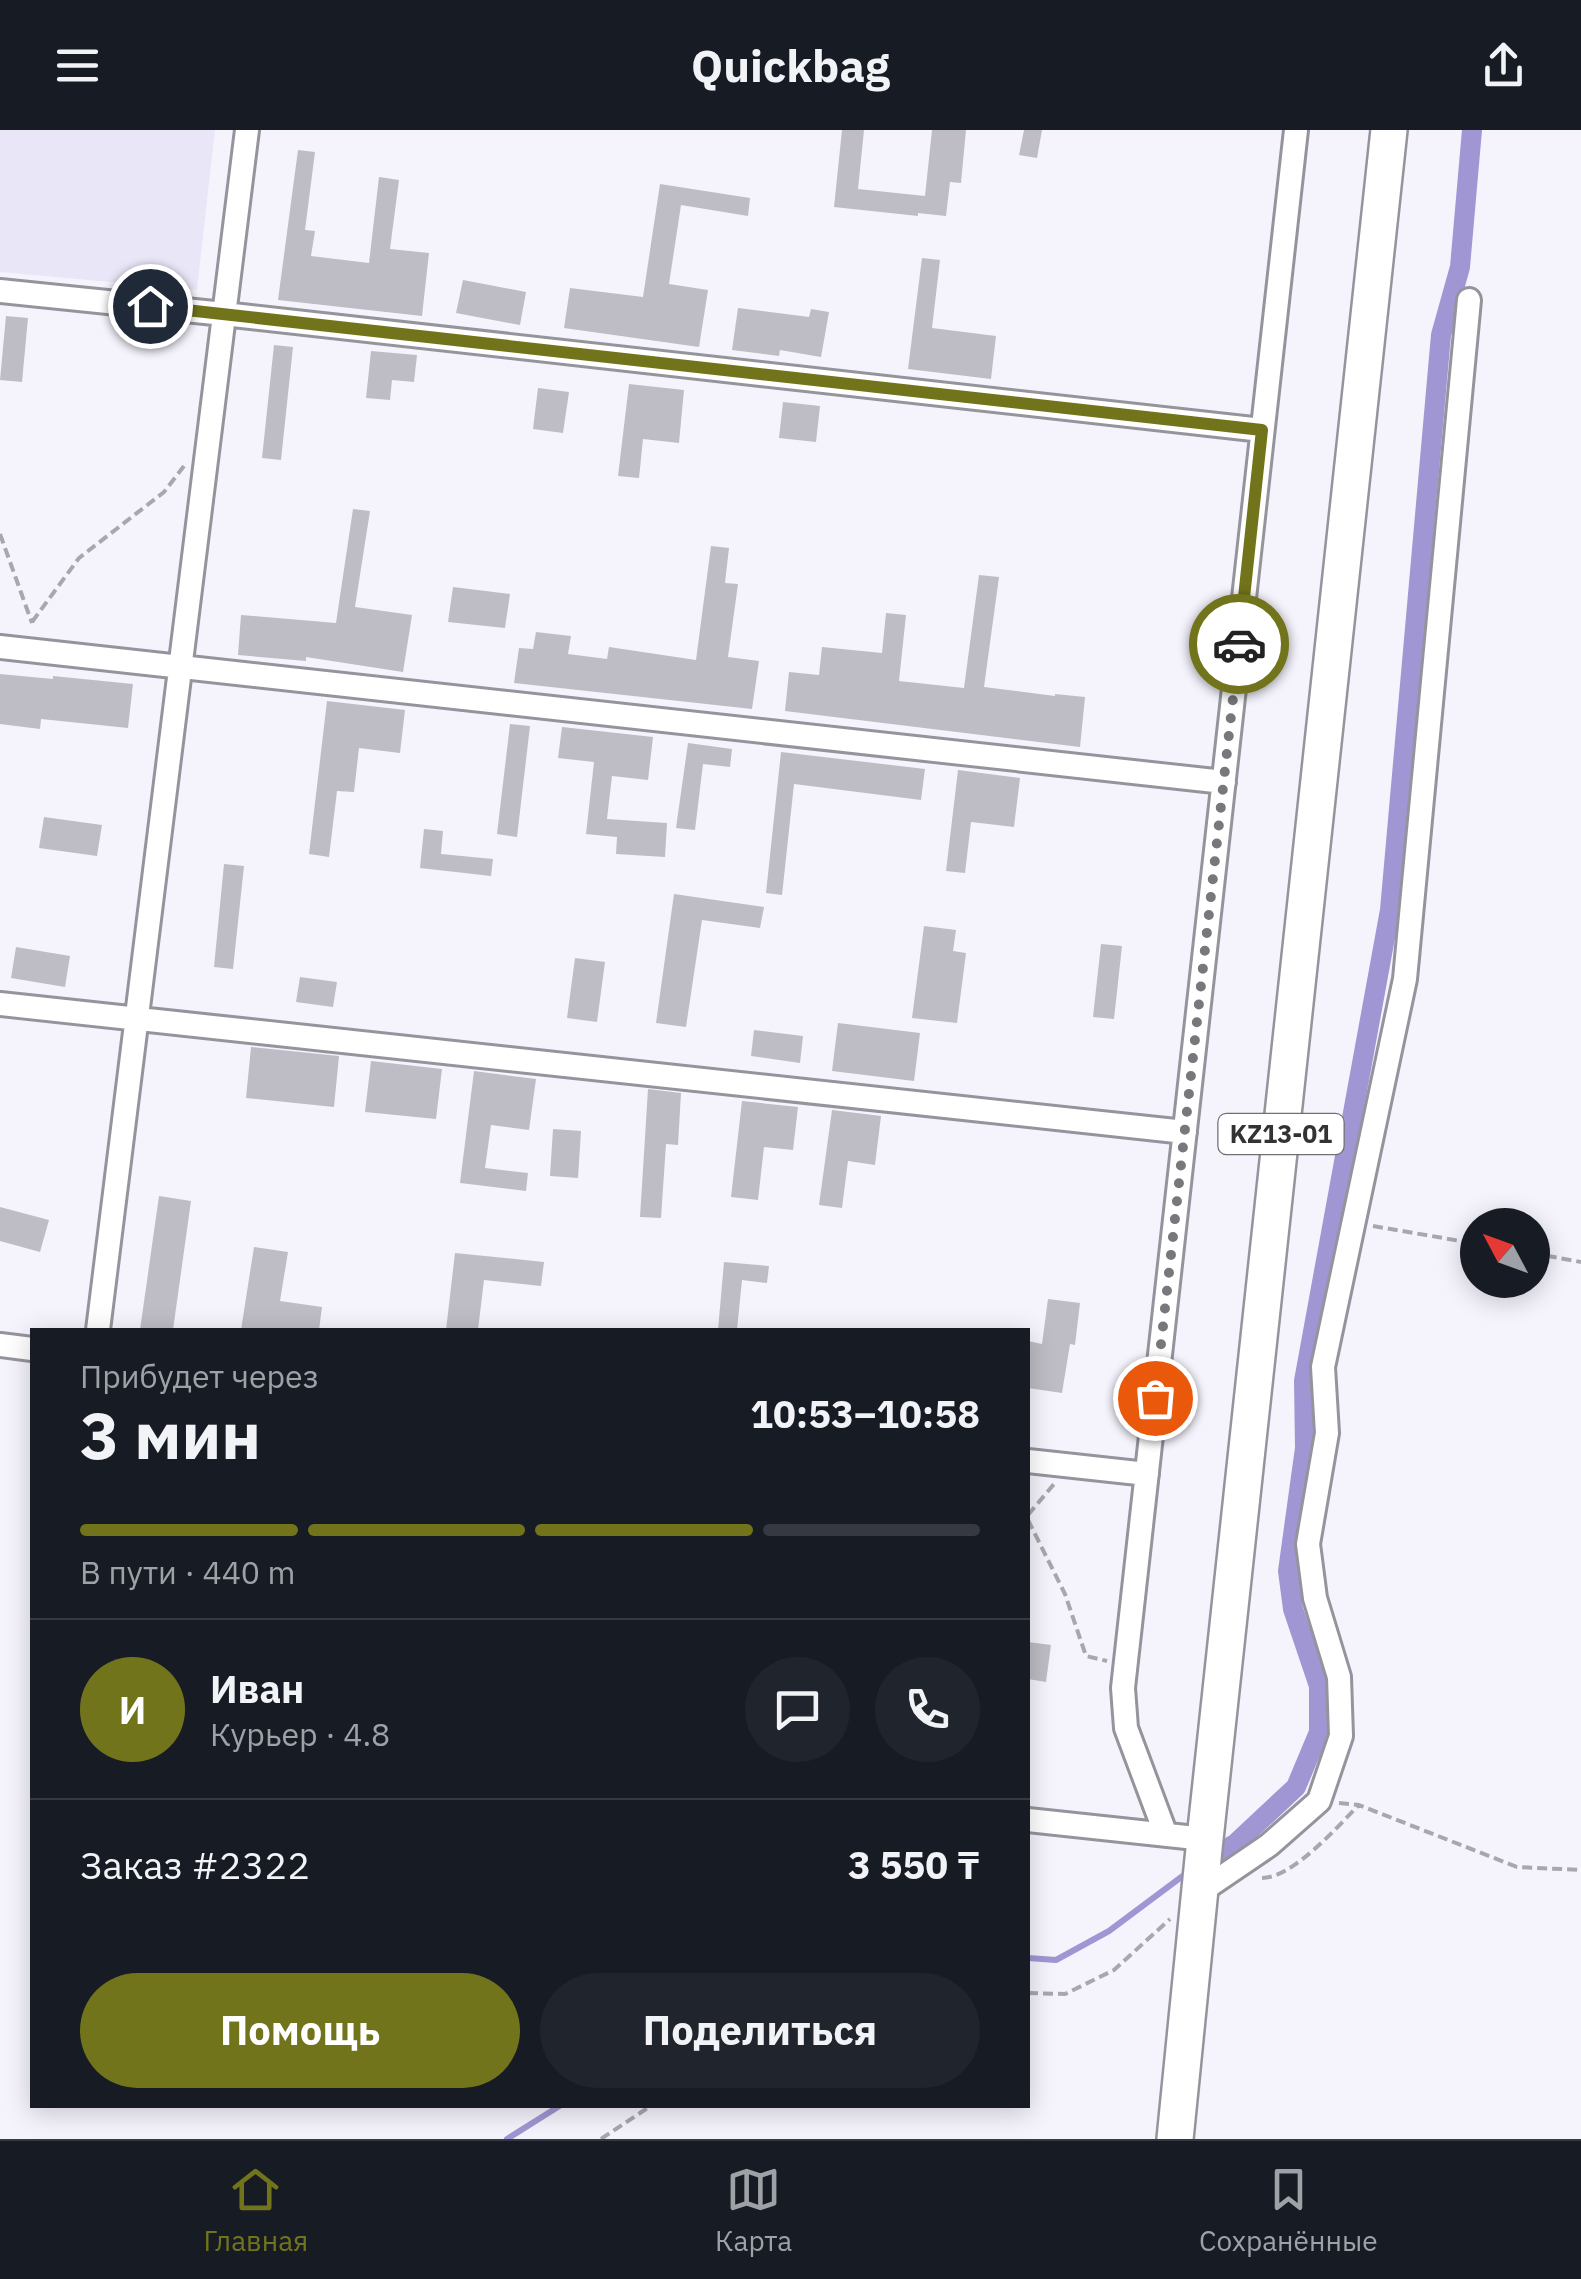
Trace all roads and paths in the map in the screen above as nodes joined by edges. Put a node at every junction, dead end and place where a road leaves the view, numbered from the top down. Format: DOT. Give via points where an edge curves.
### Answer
graph roads {
  1 [pos="247,130"];
  2 [pos="1296,130"];
  3 [pos="1389,130"];
  4 [pos="0,291"];
  5 [pos="1469,300"];
  6 [pos="224,314"];
  7 [pos="1262,430"];
  8 [pos="210,433"];
  9 [pos="0,534"];
  10 [pos="32,622"];
  11 [pos="0,647"];
  12 [pos="42,652"];
  13 [pos="180,667"];
  14 [pos="1224,782"];
  15 [pos="0,1004"];
  16 [pos="136,1018"];
  17 [pos="1185,1132"];
  18 [pos="1353,1222"];
  19 [pos="1460,1241"];
  20 [pos="1550,1257"];
  21 [pos="1581,1262"];
  22 [pos="98,1328"];
  23 [pos="0,1345"];
  24 [pos="30,1349"];
  25 [pos="1030,1461"];
  26 [pos="1070,1466"];
  27 [pos="1147,1474"];
  28 [pos="1030,1515"];
  29 [pos="1030,1521"];
  30 [pos="1126,1666"];
  31 [pos="1319,1801"];
  32 [pos="1360,1805"];
  33 [pos="1030,1820"];
  34 [pos="1166,1835"];
  35 [pos="1204,1839"];
  36 [pos="1581,1870"];
  37 [pos="1211,1884"];
  38 [pos="1030,1993"];
  39 [pos="647,2108"];
  40 [pos="600,2139"];
  41 [pos="1175,2139"];
  1 -- 6 [label="street"];
  2 -- 7 [label="street"];
  3 -- 35 [label="highway, KZ13-01"];
  4 -- 6 [label="street"];
  5 -- 18 [label="street" via="1405,979"];
  6 -- 7 [label="street"];
  6 -- 8 [label="street"];
  7 -- 14 [label="street"];
  8 -- 10 [label="path" via="164,492 78,558"];
  8 -- 13 [label="street"];
  9 -- 10 [label="path"];
  10 -- 12 [label="path"];
  11 -- 12 [label="street"];
  12 -- 13 [label="street"];
  13 -- 14 [label="street"];
  13 -- 16 [label="street"];
  14 -- 17 [label="street"];
  15 -- 16 [label="street"];
  16 -- 17 [label="street"];
  16 -- 22 [label="street"];
  17 -- 27 [label="street"];
  18 -- 19 [label="path"];
  18 -- 31 [label="street" via="1323,1367 1327,1433 1308,1544 1340,1697 1341,1736"];
  20 -- 21 [label="path"];
  23 -- 24 [label="street"];
  25 -- 26 [label="street"];
  26 -- 27 [label="street"];
  26 -- 28 [label="path"];
  27 -- 30 [label="street"];
  29 -- 30 [label="path" via="1086,1656"];
  30 -- 34 [label="street" via="1126,1728"];
  31 -- 32 [label="path"];
  31 -- 37 [label="street"];
  32 -- 36 [label="path" via="1517,1867"];
  32 -- 37 [label="path" via="1311,1853 1271,1878"];
  33 -- 34 [label="street"];
  34 -- 35 [label="street"];
  35 -- 37 [label="highway, KZ13-01"];
  37 -- 38 [label="path" via="1114,1970 1065,1994"];
  37 -- 41 [label="highway, KZ13-01"];
  39 -- 40 [label="path"];
}
